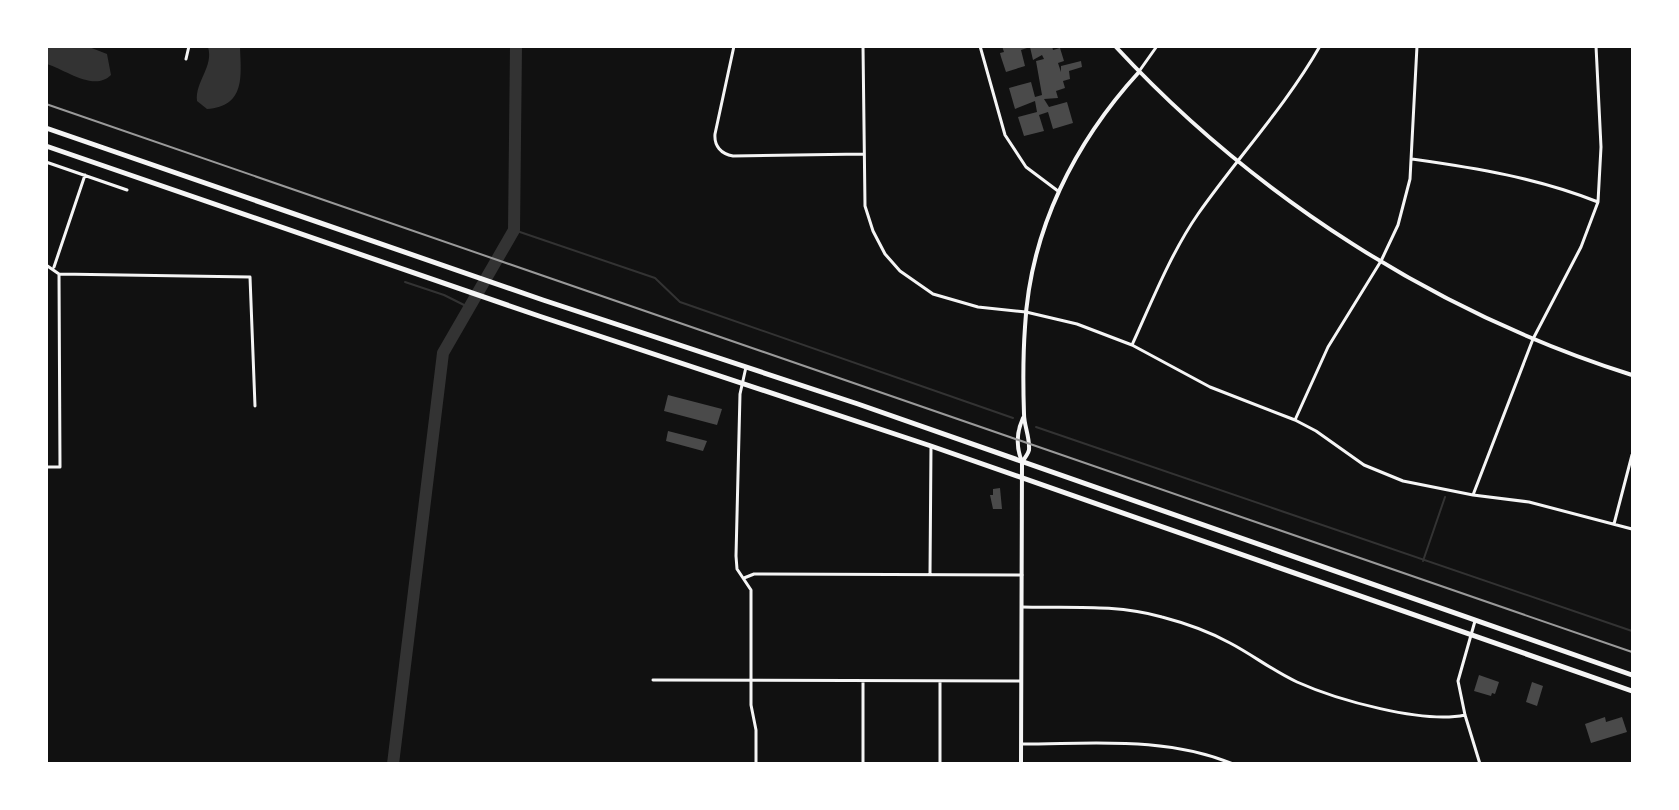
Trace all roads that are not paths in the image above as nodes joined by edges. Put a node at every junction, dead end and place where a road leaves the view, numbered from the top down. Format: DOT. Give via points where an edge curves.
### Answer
graph roads {
  1 [pos="189,46"];
  2 [pos="734,46"];
  3 [pos="862,46"];
  4 [pos="980,46"];
  5 [pos="1115,46"];
  6 [pos="1157,46"];
  7 [pos="1320,46"];
  8 [pos="1417,46"];
  9 [pos="1596,46"];
  10 [pos="186,59"];
  11 [pos="1139,72"];
  12 [pos="46,129"];
  13 [pos="46,146"];
  14 [pos="863,154"];
  15 [pos="1412,159"];
  16 [pos="1239,161"];
  17 [pos="46,162"];
  18 [pos="85,175"];
  19 [pos="127,190"];
  20 [pos="1058,191"];
  21 [pos="1598,202"];
  22 [pos="1381,261"];
  23 [pos="46,265"];
  24 [pos="54,267"];
  25 [pos="59,274"];
  26 [pos="1026,312"];
  27 [pos="1533,339"];
  28 [pos="1132,345"];
  29 [pos="746,367"];
  30 [pos="1632,375"];
  31 [pos="741,381"];
  32 [pos="255,406"];
  33 [pos="1024,417"];
  34 [pos="1295,420"];
  35 [pos="931,446"];
  36 [pos="1632,454"];
  37 [pos="1022,462"];
  38 [pos="46,467"];
  39 [pos="1022,479"];
  40 [pos="1473,495"];
  41 [pos="1614,524"];
  42 [pos="1632,529"];
  43 [pos="930,575"];
  44 [pos="1022,575"];
  45 [pos="744,578"];
  46 [pos="1022,607"];
  47 [pos="1475,621"];
  48 [pos="1470,636"];
  49 [pos="1632,675"];
  50 [pos="653,680"];
  51 [pos="752,680"];
  52 [pos="864,681"];
  53 [pos="940,681"];
  54 [pos="1022,681"];
  55 [pos="1632,691"];
  56 [pos="1465,715"];
  57 [pos="1022,744"];
  58 [pos="756,764"];
  59 [pos="863,764"];
  60 [pos="940,764"];
  61 [pos="1021,764"];
  62 [pos="1233,764"];
  63 [pos="1480,764"];
  1 -- 10 [label="street"];
  2 -- 14 [label="street" via="715,134 715,143 722,152 733,156"];
  3 -- 14 [label="street"];
  4 -- 20 [label="street" via="1012,147 1026,167"];
  5 -- 11 [label="street"];
  6 -- 11 [label="street"];
  7 -- 16 [label="street" via="1288,97"];
  8 -- 15 [label="street"];
  9 -- 21 [label="street" via="1601,147"];
  11 -- 16 [label="street"];
  11 -- 20 [label="street" via="1107,108"];
  12 -- 29 [label="highway"];
  13 -- 31 [label="highway" via="539,316"];
  14 -- 26 [label="street" via="864,195 870,223 882,249 900,271 918,286 950,300"];
  15 -- 21 [label="street" via="1513,175"];
  15 -- 22 [label="street" via="1398,225"];
  16 -- 22 [label="street"];
  16 -- 28 [label="street" via="1197,215"];
  17 -- 18 [label="street"];
  18 -- 19 [label="street"];
  18 -- 24 [label="street"];
  20 -- 26 [label="street" via="1038,250"];
  21 -- 27 [label="street" via="1581,247"];
  22 -- 27 [label="street" via="1438,294"];
  22 -- 34 [label="street" via="1328,347"];
  23 -- 24 [label="street"];
  24 -- 25 [label="street"];
  25 -- 32 [label="street" via="250,277"];
  25 -- 38 [label="street" via="60,468"];
  26 -- 28 [label="street" via="1077,324"];
  26 -- 33 [label="street"];
  27 -- 30 [label="street"];
  27 -- 40 [label="street"];
  28 -- 34 [label="street" via="1210,387"];
  29 -- 31 [label="street"];
  29 -- 37 [label="highway"];
  31 -- 35 [label="highway"];
  31 -- 45 [label="street" via="736,556 737,569"];
  33 -- 37 [label="street" via="1018,429"];
  33 -- 37 [label="street" via="1029,452"];
  34 -- 40 [label="street" via="1374,470 1416,485"];
  35 -- 39 [label="highway"];
  35 -- 43 [label="street"];
  36 -- 41 [label="street"];
  37 -- 39 [label="street"];
  37 -- 47 [label="highway"];
  39 -- 44 [label="street"];
  39 -- 48 [label="highway"];
  40 -- 41 [label="street" via="1528,502"];
  41 -- 42 [label="street"];
  43 -- 44 [label="street"];
  43 -- 45 [label="street" via="754,574"];
  44 -- 46 [label="street"];
  45 -- 51 [label="street" via="751,590"];
  46 -- 54 [label="street"];
  46 -- 56 [label="street" via="1136,610 1225,641 1299,683 1329,693 1437,718"];
  47 -- 48 [label="street"];
  47 -- 49 [label="highway"];
  48 -- 55 [label="highway"];
  48 -- 56 [label="street" via="1458,681"];
  50 -- 51 [label="street"];
  51 -- 52 [label="street"];
  51 -- 58 [label="street"];
  52 -- 53 [label="street"];
  52 -- 59 [label="street"];
  53 -- 54 [label="street"];
  53 -- 60 [label="street"];
  54 -- 57 [label="street"];
  56 -- 63 [label="street"];
  57 -- 61 [label="street"];
  57 -- 62 [label="street" via="1161,745 1201,751"];
}
